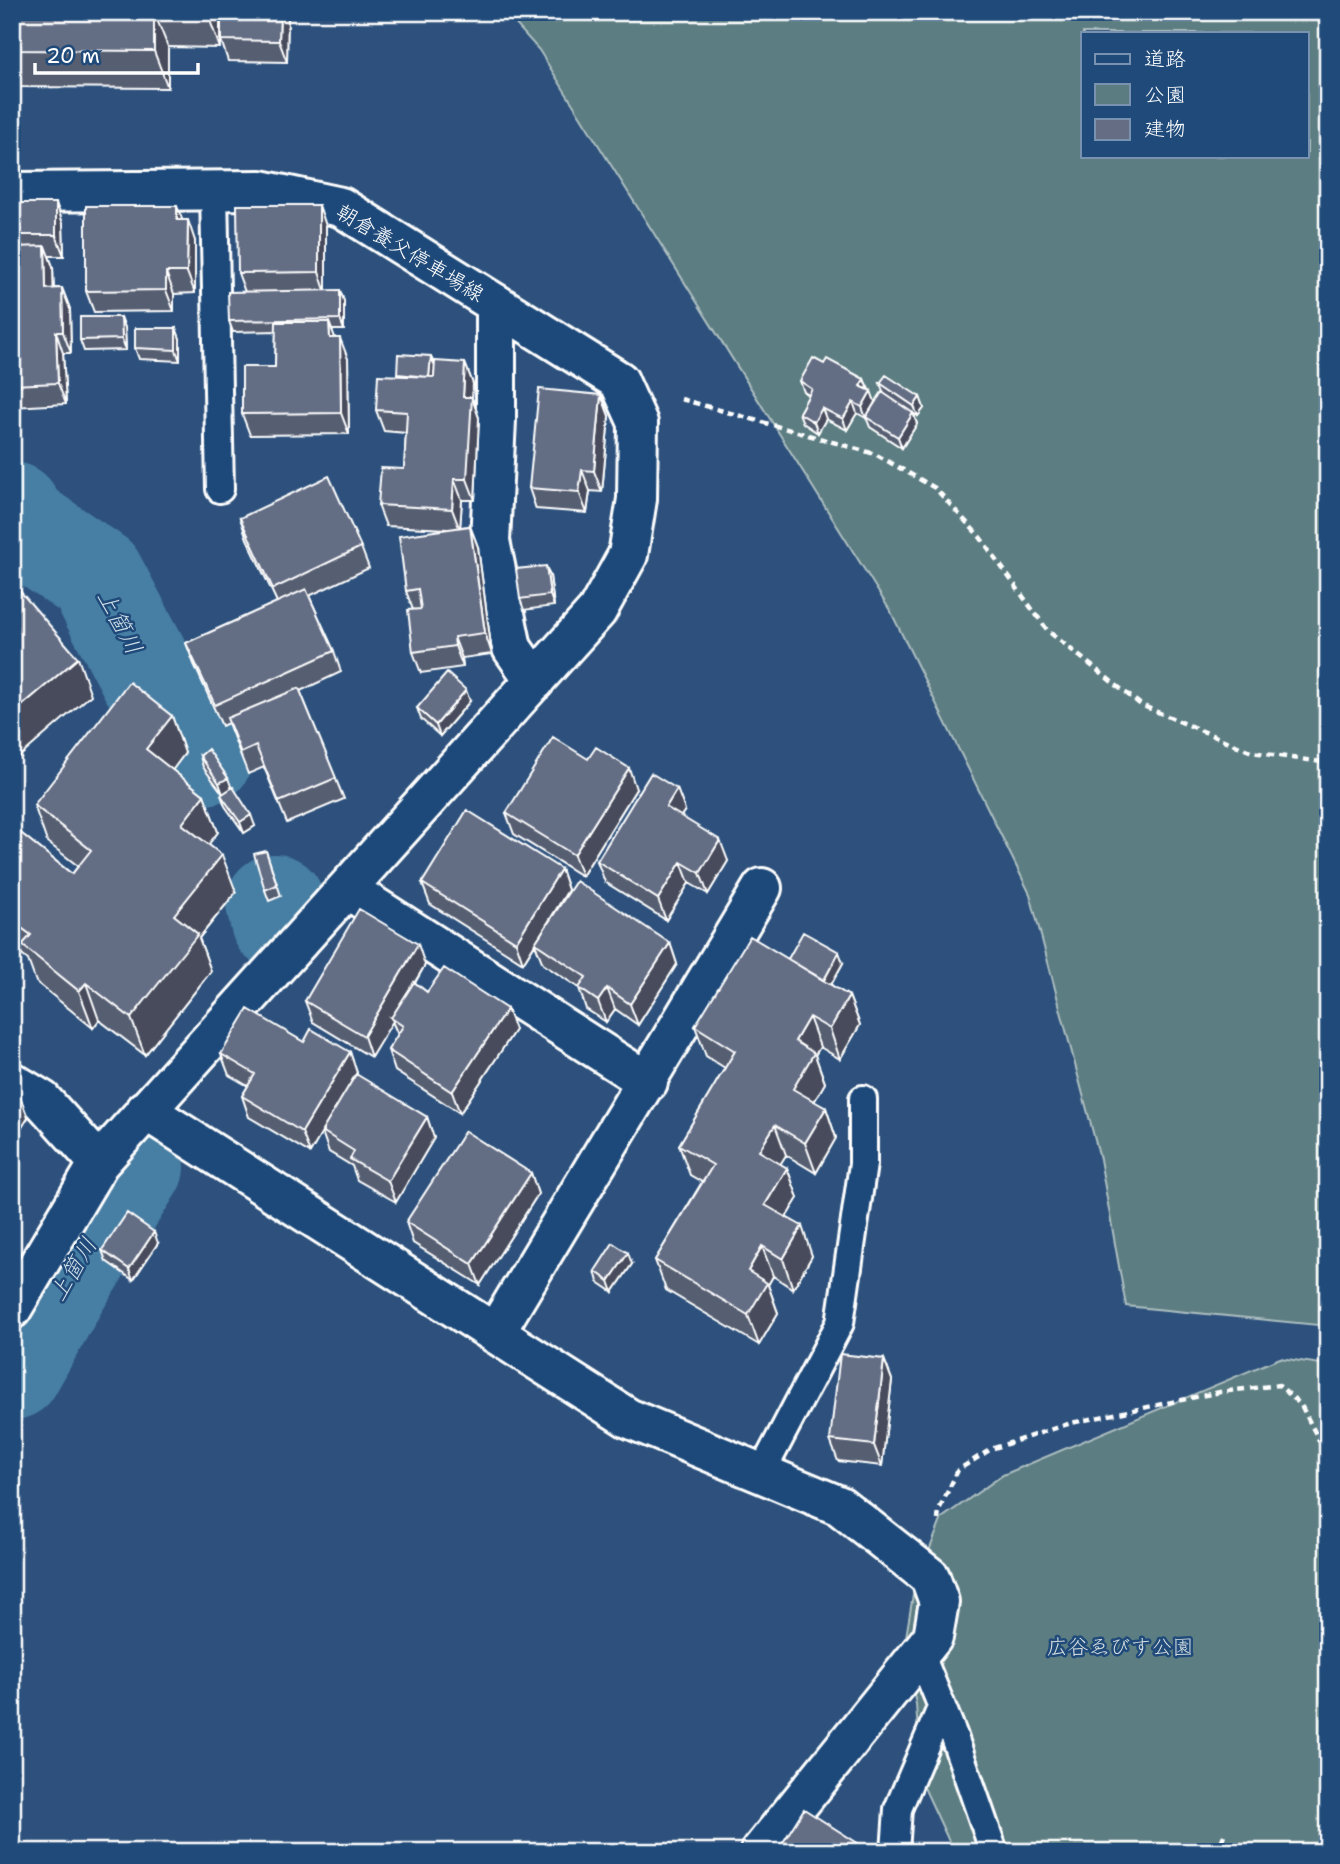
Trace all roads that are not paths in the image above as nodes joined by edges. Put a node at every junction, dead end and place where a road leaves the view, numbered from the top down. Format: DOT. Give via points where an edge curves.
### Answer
graph roads {
  1 [pos="214,191"];
  2 [pos="12,192"];
  3 [pos="496,304"];
  4 [pos="220,489"];
  5 [pos="535,681"];
  6 [pos="762,888"];
  7 [pos="347,889"];
  8 [pos="12,1082"];
  9 [pos="648,1082"];
  10 [pos="863,1099"];
  11 [pos="145,1110"];
  12 [pos="99,1163"];
  13 [pos="12,1309"];
  14 [pos="495,1333"];
  15 [pos="762,1472"];
  16 [pos="920,1653"];
  17 [pos="942,1708"];
  18 [pos="761,1852"];
  19 [pos="895,1852"];
  20 [pos="994,1852"];
  1 -- 2 [label="street, 朝倉養父停車場線"];
  1 -- 3 [label="street, 朝倉養父停車場線" via="261,190 341,207"];
  1 -- 4 [label="lane"];
  3 -- 5 [label="street" via="491,541 512,648"];
  3 -- 5 [label="street, 朝倉養父停車場線" via="619,381 638,423 637,499 628,555 597,611"];
  5 -- 7 [label="street"];
  6 -- 9 [label="street"];
  7 -- 9 [label="street"];
  7 -- 11 [label="street"];
  8 -- 12 [label="street" via="42,1100"];
  9 -- 14 [label="street"];
  10 -- 15 [label="lane" via="863,1164 840,1323"];
  11 -- 12 [label="street"];
  11 -- 14 [label="street"];
  12 -- 13 [label="street"];
  14 -- 15 [label="street" via="628,1418"];
  15 -- 16 [label="street" via="840,1506 930,1577 939,1602 933,1637"];
  16 -- 17 [label="lane"];
  16 -- 18 [label="street"];
  17 -- 19 [label="lane" via="898,1809"];
  17 -- 20 [label="lane"];
}
